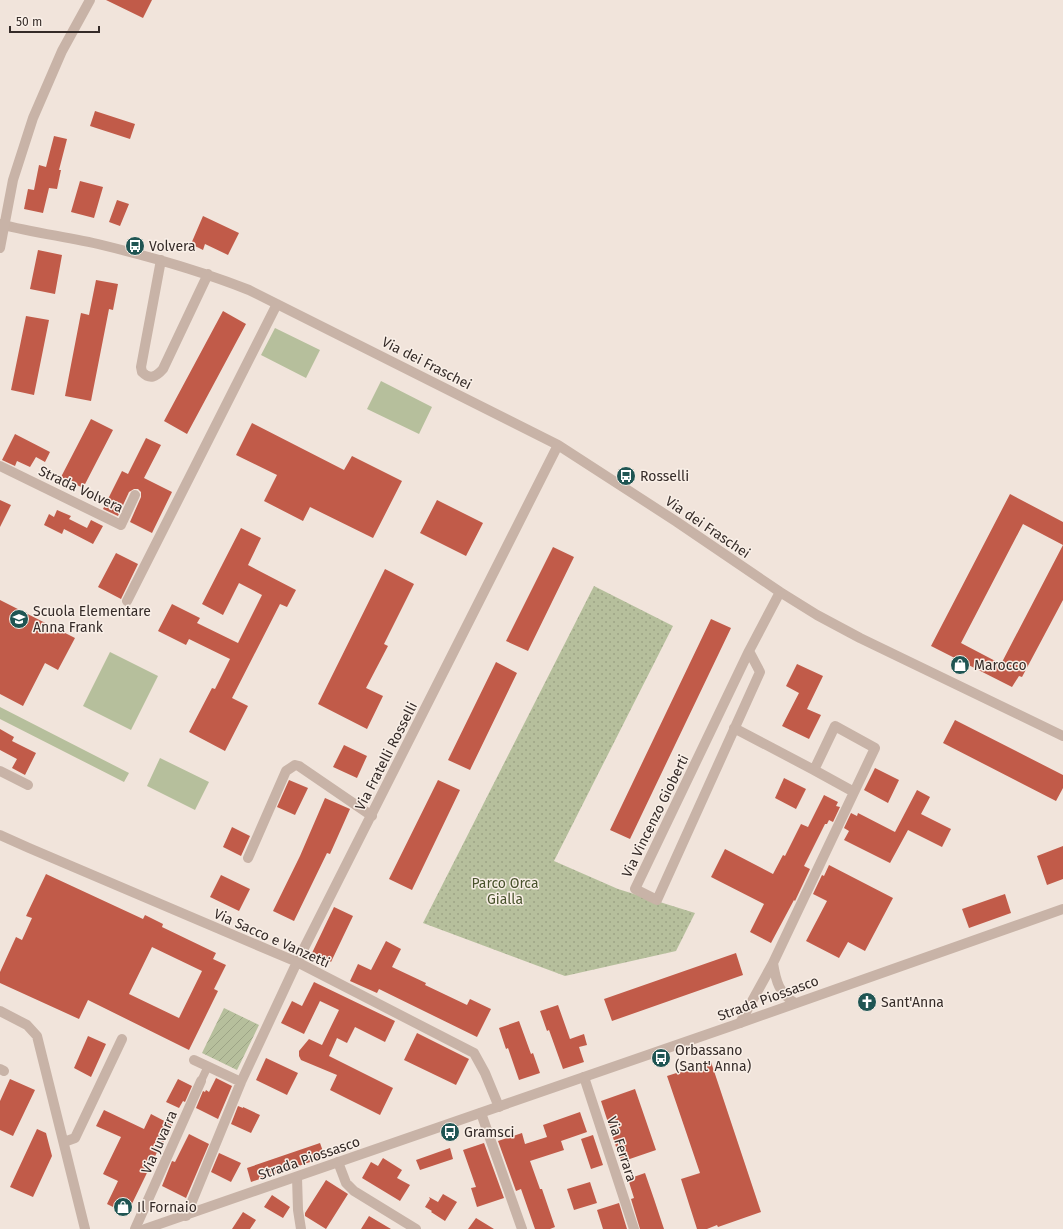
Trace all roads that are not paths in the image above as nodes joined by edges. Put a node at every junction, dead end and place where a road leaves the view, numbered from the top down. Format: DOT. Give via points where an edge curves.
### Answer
graph roads {
  1 [pos="90,0"];
  2 [pos="2,224"];
  3 [pos="0,248"];
  4 [pos="161,260"];
  5 [pos="208,274"];
  6 [pos="277,304"];
  7 [pos="558,445"];
  8 [pos="0,466"];
  9 [pos="135,495"];
  10 [pos="780,592"];
  11 [pos="127,601"];
  12 [pos="749,650"];
  13 [pos="734,728"];
  14 [pos="1063,736"];
  15 [pos="0,770"];
  16 [pos="814,770"];
  17 [pos="28,785"];
  18 [pos="854,792"];
  19 [pos="372,816"];
  20 [pos="0,835"];
  21 [pos="248,858"];
  22 [pos="1063,909"];
  23 [pos="298,962"];
  24 [pos="773,964"];
  25 [pos="795,1003"];
  26 [pos="0,1011"];
  27 [pos="740,1023"];
  28 [pos="122,1039"];
  29 [pos="194,1060"];
  30 [pos="208,1066"];
  31 [pos="584,1077"];
  32 [pos="201,1081"];
  33 [pos="241,1082"];
  34 [pos="499,1107"];
  35 [pos="481,1113"];
  36 [pos="64,1142"];
  37 [pos="338,1162"];
  38 [pos="297,1177"];
  39 [pos="186,1216"];
  40 [pos="85,1229"];
  41 [pos="135,1229"];
  42 [pos="145,1229"];
  43 [pos="301,1229"];
  44 [pos="416,1229"];
  45 [pos="522,1229"];
  46 [pos="634,1229"];
  1 -- 2 [label="street" via="62,51 33,118"];
  2 -- 3 [label="street"];
  2 -- 4 [label="street, Via dei Fraschei"];
  4 -- 5 [label="street, Via dei Fraschei"];
  4 -- 5 [label="street" via="141,367 146,376 158,375 163,369"];
  5 -- 6 [label="street, Via dei Fraschei"];
  6 -- 7 [label="street, Via dei Fraschei"];
  6 -- 11 [label="street"];
  7 -- 10 [label="street, Via dei Fraschei"];
  7 -- 19 [label="street, Via Fratelli Rosselli"];
  8 -- 9 [label="street, Strada Volvera" via="121,524"];
  10 -- 12 [label="street, Via Vincenzo Gioberti"];
  10 -- 14 [label="street, Via dei Fraschei" via="860,638"];
  12 -- 13 [label="street, Via Vincenzo Gioberti" via="760,672"];
  12 -- 13 [label="street, Via Vincenzo Gioberti" via="635,889 657,900"];
  13 -- 16 [label="street"];
  15 -- 17 [label="street"];
  16 -- 18 [label="street"];
  16 -- 18 [label="street" via="835,726 875,748"];
  18 -- 24 [label="street"];
  19 -- 21 [label="street" via="294,765 286,771"];
  19 -- 23 [label="street, Via Fratelli Rosselli"];
  20 -- 23 [label="street, Via Sacco e Vanzetti"];
  22 -- 25 [label="street, Strada Piossasco"];
  23 -- 33 [label="street, Via Fratelli Rosselli"];
  23 -- 34 [label="street, Via Sacco e Vanzetti" via="474,1053"];
  24 -- 25 [label="street" via="780,990"];
  24 -- 27 [label="street"];
  25 -- 27 [label="street, Strada Piossasco"];
  26 -- 36 [label="street" via="27,1025 37,1036"];
  27 -- 31 [label="street, Strada Piossasco"];
  28 -- 36 [label="street" via="75,1138"];
  29 -- 30 [label="street"];
  30 -- 32 [label="street, Via Juvarra"];
  30 -- 33 [label="street"];
  31 -- 34 [label="street, Strada Piossasco"];
  31 -- 46 [label="street, Via Ferrara"];
  32 -- 41 [label="street, Via Juvarra"];
  33 -- 39 [label="street, Via Fratelli Rosselli"];
  34 -- 35 [label="street, Strada Piossasco"];
  35 -- 37 [label="street, Strada Piossasco"];
  35 -- 45 [label="street"];
  36 -- 40 [label="street"];
  37 -- 38 [label="street, Strada Piossasco"];
  37 -- 44 [label="street" via="346,1183 354,1191"];
  38 -- 39 [label="street, Strada Piossasco"];
  38 -- 43 [label="street"];
  39 -- 42 [label="street, Strada Piossasco"];
}
